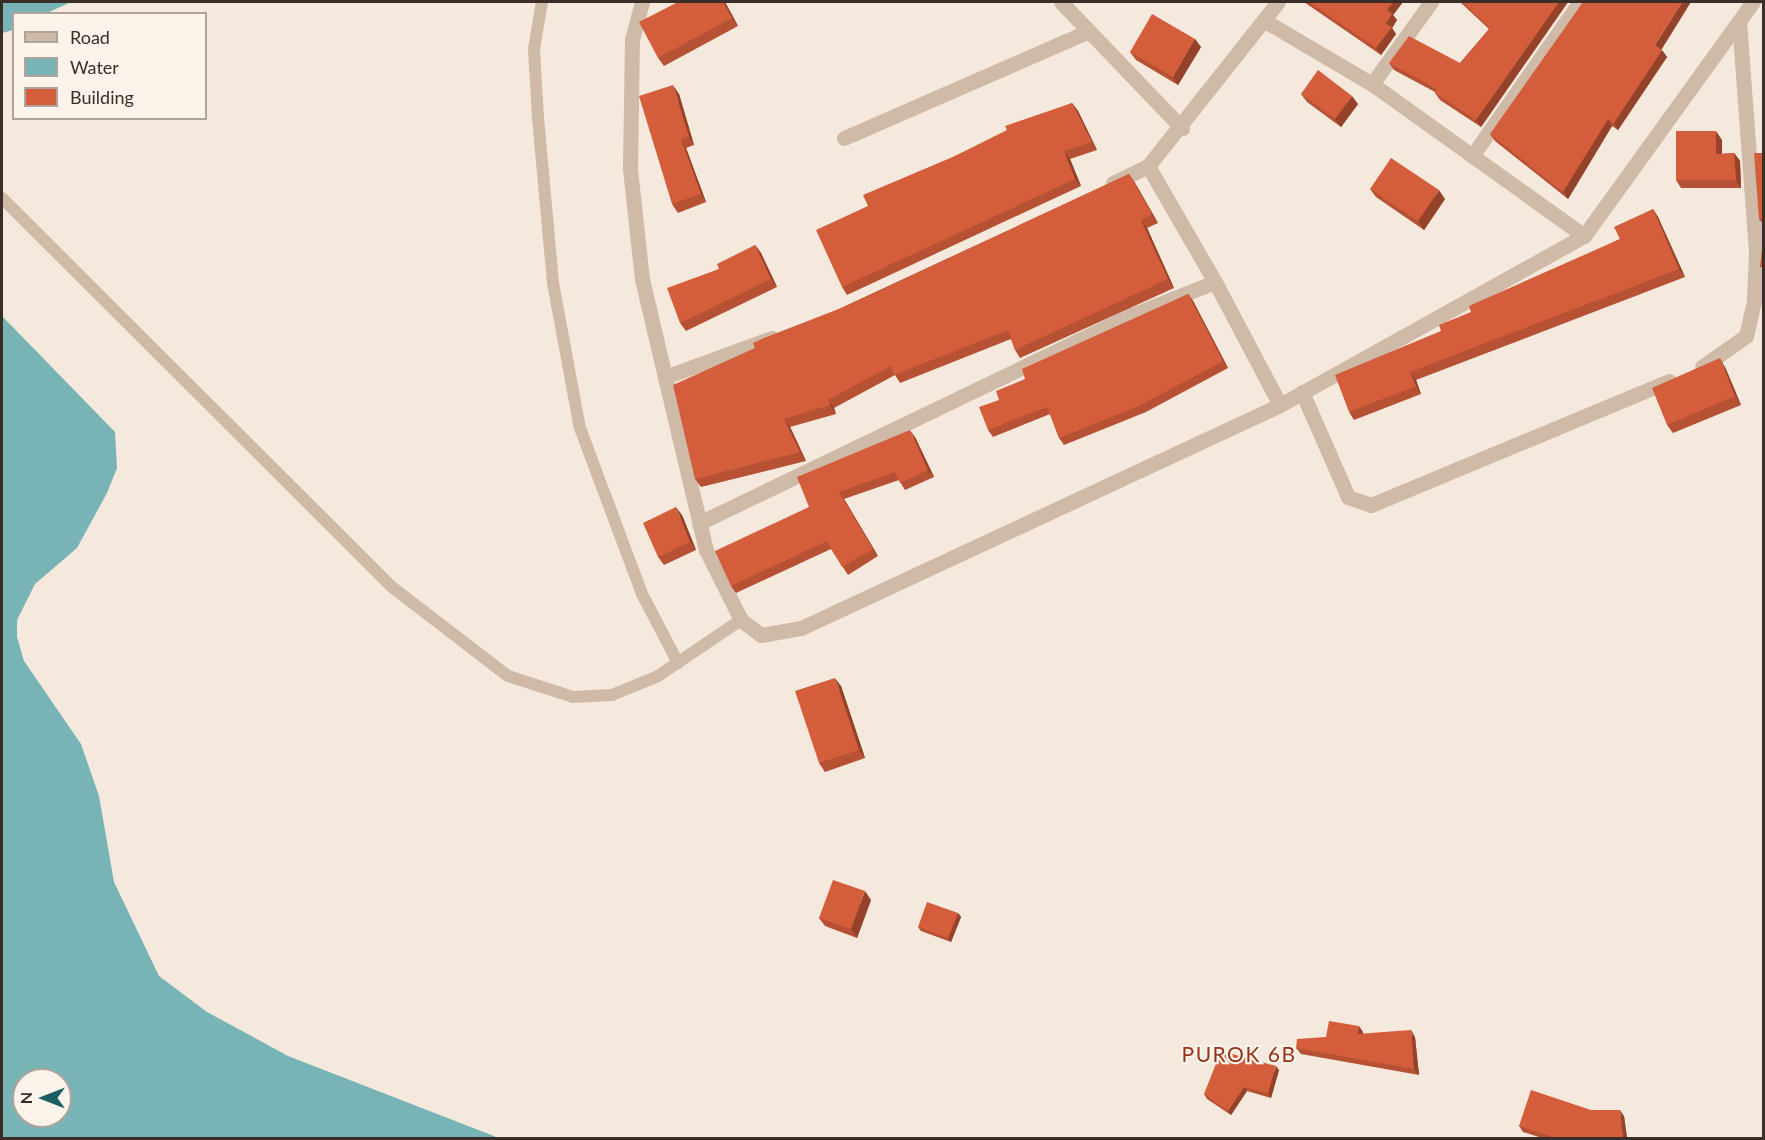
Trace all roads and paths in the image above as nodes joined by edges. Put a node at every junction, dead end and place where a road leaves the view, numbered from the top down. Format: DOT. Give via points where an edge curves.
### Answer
graph roads {
  1 [pos="542,2"];
  2 [pos="642,2"];
  3 [pos="1061,2"];
  4 [pos="1278,2"];
  5 [pos="1431,2"];
  6 [pos="1580,2"];
  7 [pos="1753,2"];
  8 [pos="1265,21"];
  9 [pos="1739,22"];
  10 [pos="1089,31"];
  11 [pos="1372,84"];
  12 [pos="1182,128"];
  13 [pos="844,138"];
  14 [pos="1472,156"];
  15 [pos="1148,166"];
  16 [pos="1095,191"];
  17 [pos="2,198"];
  18 [pos="1584,236"];
  19 [pos="1215,282"];
  20 [pos="791,330"];
  21 [pos="666,377"];
  22 [pos="1302,392"];
  23 [pos="1280,405"];
  24 [pos="699,523"];
  25 [pos="741,620"];
  26 [pos="678,663"];
  1 -- 26 [label="lane" via="534,49 539,130 553,283 580,428 642,594"];
  2 -- 21 [label="street" via="632,39 630,169 642,279"];
  3 -- 10 [label="street"];
  4 -- 8 [label="street"];
  5 -- 11 [label="street"];
  6 -- 14 [label="street"];
  7 -- 9 [label="street"];
  8 -- 11 [label="street"];
  8 -- 12 [label="street"];
  9 -- 18 [label="street"];
  9 -- 22 [label="street" via="1756,252 1754,300 1746,336 1717,361 1371,505 1348,497"];
  10 -- 12 [label="street"];
  10 -- 13 [label="street"];
  11 -- 14 [label="street"];
  12 -- 15 [label="street"];
  14 -- 18 [label="street"];
  15 -- 16 [label="street"];
  15 -- 19 [label="street"];
  17 -- 26 [label="lane" via="392,586 508,676 573,697 612,695"];
  18 -- 22 [label="street"];
  19 -- 23 [label="street"];
  19 -- 24 [label="street" via="1132,315"];
  20 -- 21 [label="street"];
  21 -- 24 [label="street"];
  22 -- 23 [label="street"];
  23 -- 25 [label="street" via="801,628 760,635"];
  24 -- 25 [label="street" via="721,588"];
  25 -- 26 [label="lane"];
}
